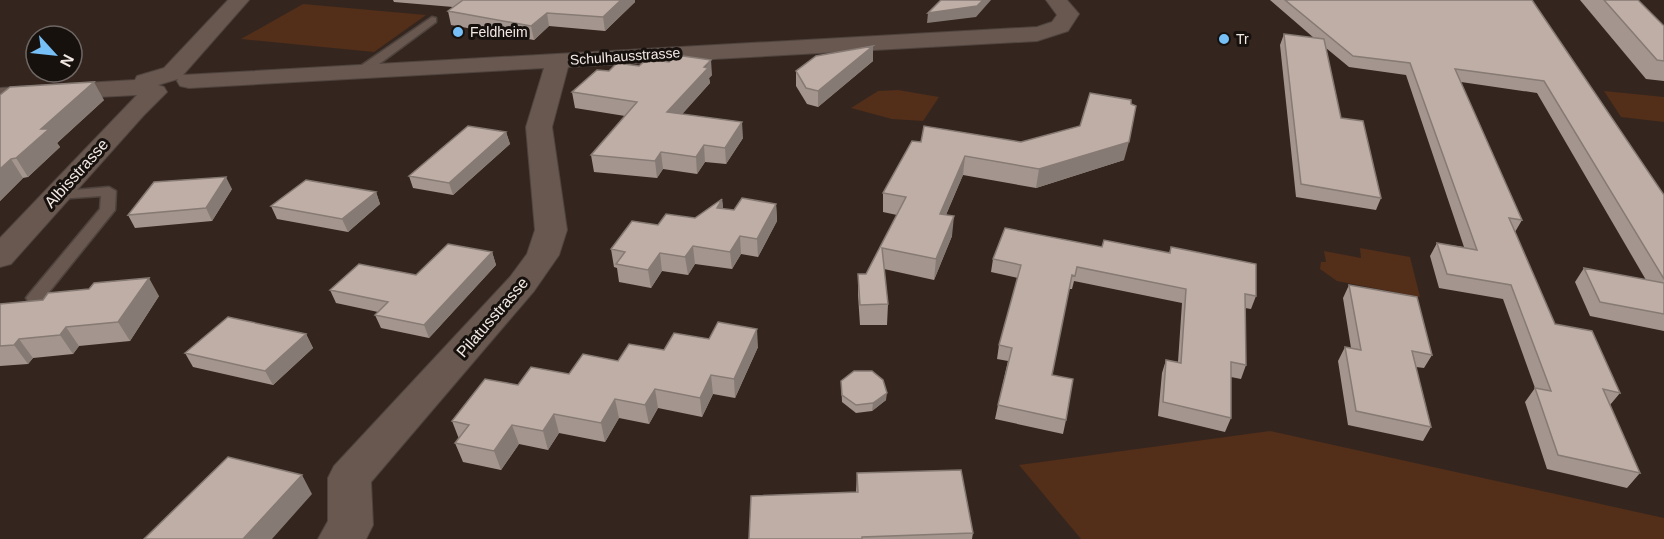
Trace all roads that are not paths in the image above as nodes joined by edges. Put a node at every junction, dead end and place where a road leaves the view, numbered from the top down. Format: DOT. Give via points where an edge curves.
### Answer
graph roads {
  1 [pos="239,0"];
  2 [pos="1056,0"];
  3 [pos="432,20"];
  4 [pos="558,61"];
  5 [pos="363,70"];
  6 [pos="164,83"];
  7 [pos="0,95"];
  8 [pos="57,195"];
  9 [pos="0,257"];
  10 [pos="35,298"];
  11 [pos="341,539"];
  1 -- 6 [label="street, Albisstrasse"];
  2 -- 4 [label="street, Schulhausstrasse" via="1068,14 1066,22 1060,28 1037,34"];
  3 -- 5 [label="lane"];
  4 -- 5 [label="street, Schulhausstrasse"];
  4 -- 11 [label="street, Pilatusstrasse" via="539,127 551,230 543,255 522,284 349,478 351,525"];
  5 -- 6 [label="street, Schulhausstrasse"];
  6 -- 7 [label="street, Schulhausstrasse"];
  6 -- 8 [label="street, Albisstrasse"];
  8 -- 9 [label="street, Albisstrasse"];
  8 -- 10 [label="lane" via="109,190 107,210"];
}
